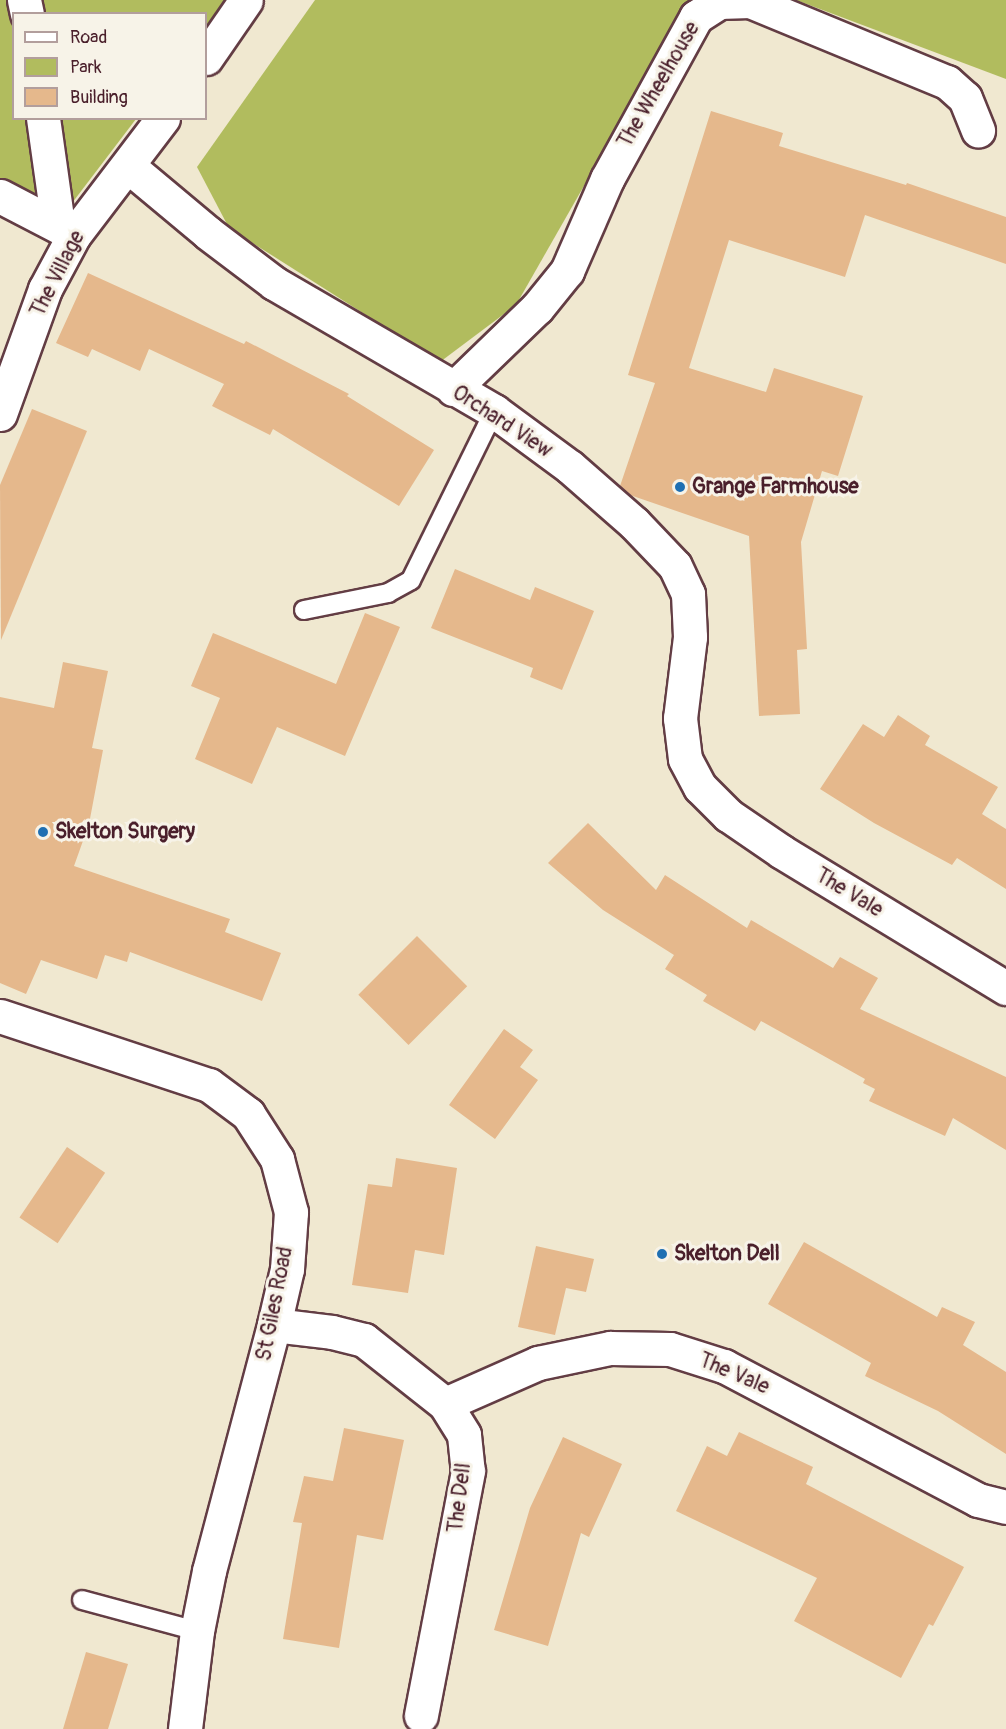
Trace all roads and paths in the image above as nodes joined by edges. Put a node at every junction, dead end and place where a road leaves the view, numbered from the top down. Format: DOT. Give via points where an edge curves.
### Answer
graph roads {
  1 [pos="246,0"];
  2 [pos="207,57"];
  3 [pos="43,120"];
  4 [pos="162,120"];
  5 [pos="978,131"];
  6 [pos="128,166"];
  7 [pos="0,196"];
  8 [pos="66,230"];
  9 [pos="453,389"];
  10 [pos="494,411"];
  11 [pos="0,414"];
  12 [pos="304,610"];
  13 [pos="700,787"];
  14 [pos="1006,988"];
  15 [pos="0,1016"];
  16 [pos="274,1325"];
  17 [pos="445,1404"];
  18 [pos="1006,1507"];
  19 [pos="82,1600"];
  20 [pos="197,1631"];
  21 [pos="421,1716"];
  22 [pos="185,1729"];
  1 -- 2 [label="street"];
  3 -- 8 [label="street, The Village"];
  4 -- 6 [label="street, The Village"];
  5 -- 9 [label="street, The Wheelhouse" via="965,98 946,82 750,1 719,2 696,17 607,178 567,271 537,308"];
  6 -- 8 [label="street, The Village"];
  6 -- 9 [label="street, Orchard View" via="207,234 274,283"];
  7 -- 8 [label="street"];
  8 -- 11 [label="street, The Village"];
  9 -- 10 [label="street, Orchard View"];
  10 -- 12 [label="lane" via="411,580 388,593"];
  10 -- 13 [label="street, Orchard View" via="570,467 634,523 675,566 688,594 690,626 680,718 685,759"];
  13 -- 14 [label="street, The Vale" via="728,816 782,852"];
  15 -- 16 [label="street, St Giles Road" via="209,1085 248,1114 277,1159 291,1212 287,1269"];
  16 -- 17 [label="street, The Dell" via="364,1340"];
  16 -- 20 [label="street, St Giles Road" via="223,1515"];
  17 -- 18 [label="street, The Vale" via="538,1363 610,1348 670,1350 724,1366 978,1500"];
  17 -- 21 [label="street, The Dell" via="464,1435 468,1472"];
  19 -- 20 [label="lane"];
  20 -- 22 [label="street, St Giles Road"];
}
